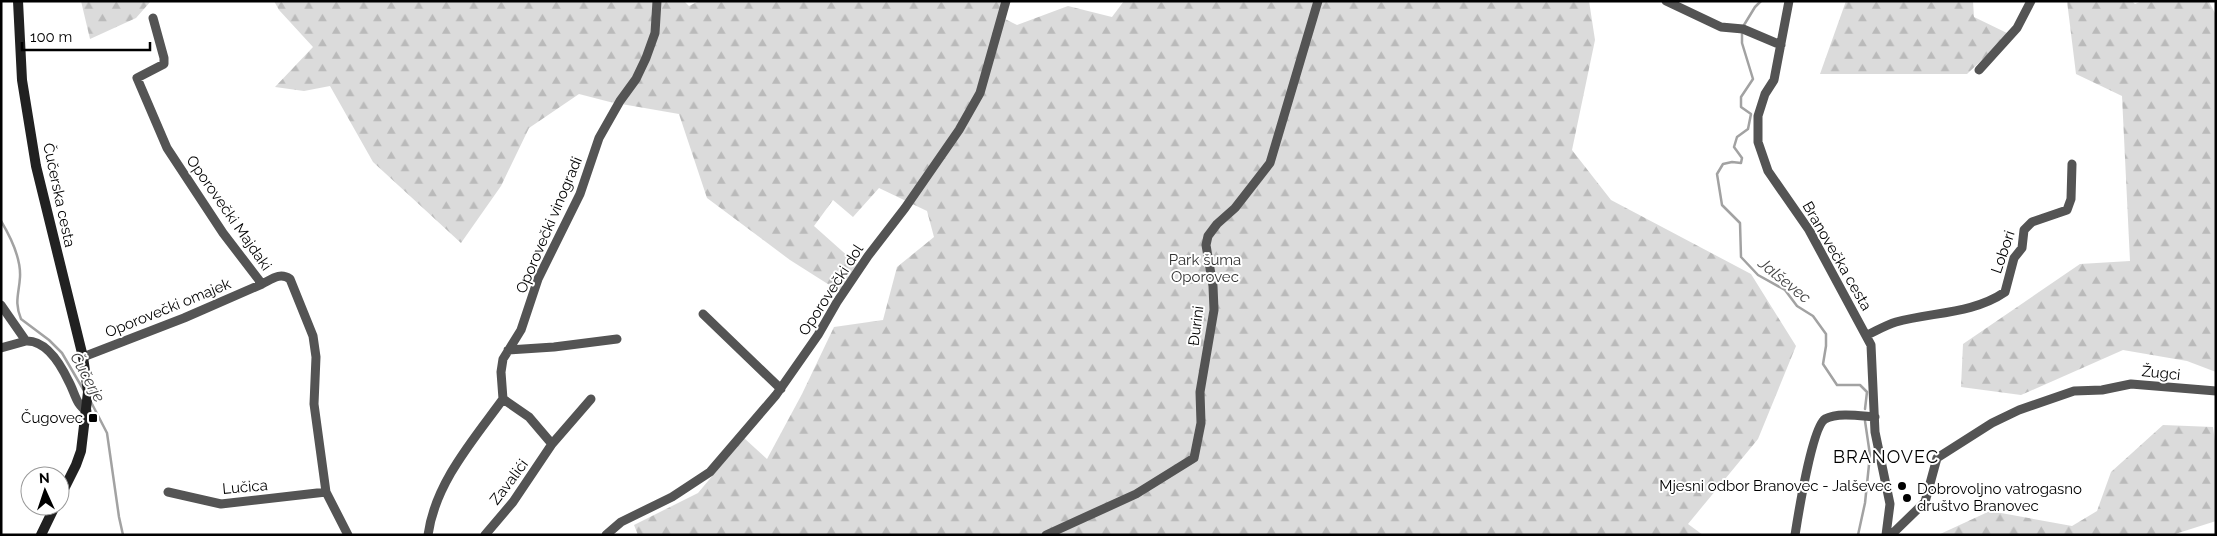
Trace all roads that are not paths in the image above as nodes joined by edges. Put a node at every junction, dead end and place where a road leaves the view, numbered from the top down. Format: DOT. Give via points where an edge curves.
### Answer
graph roads {
  1 [pos="18,1"];
  2 [pos="657,1"];
  3 [pos="1006,1"];
  4 [pos="1318,1"];
  5 [pos="1666,1"];
  6 [pos="1789,1"];
  7 [pos="2031,1"];
  8 [pos="154,18"];
  9 [pos="1781,45"];
  10 [pos="1978,70"];
  11 [pos="2072,164"];
  12 [pos="262,284"];
  13 [pos="1,305"];
  14 [pos="703,314"];
  15 [pos="1867,335"];
  16 [pos="617,338"];
  17 [pos="26,341"];
  18 [pos="1,348"];
  19 [pos="508,350"];
  20 [pos="83,357"];
  21 [pos="780,389"];
  22 [pos="2216,391"];
  23 [pos="504,399"];
  24 [pos="591,399"];
  25 [pos="87,409"];
  26 [pos="1875,417"];
  27 [pos="552,444"];
  28 [pos="70,476"];
  29 [pos="168,492"];
  30 [pos="326,492"];
  31 [pos="50,516"];
  32 [pos="41,535"];
  33 [pos="348,535"];
  34 [pos="428,535"];
  35 [pos="485,535"];
  36 [pos="606,535"];
  37 [pos="1046,535"];
  38 [pos="1795,535"];
  39 [pos="1886,535"];
  40 [pos="1891,535"];
  1 -- 20 [label="street, Čučerska cesta" via="22,80 36,166"];
  2 -- 19 [label="street, Oporovečki vinogradi" via="655,33 646,58 599,138 580,194 542,272 521,330"];
  3 -- 21 [label="street, Oporovečki dol" via="980,93 959,130 868,256"];
  4 -- 37 [label="street, Đurini" via="1270,164 1208,236 1206,245 1214,310 1201,384 1201,423 1194,458 1136,494"];
  5 -- 9 [label="street" via="1721,27 1743,29"];
  6 -- 9 [label="street, Branovečka cesta"];
  7 -- 10 [label="street" via="2017,28"];
  8 -- 12 [label="street, Oporovečki Majdaki" via="164,64 137,78 167,148 223,233"];
  9 -- 15 [label="street, Branovečka cesta" via="1774,80 1765,94 1758,116 1758,142 1768,171 1809,230"];
  11 -- 15 [label="street, Lobori" via="2067,210 2032,222 2024,230 2022,248 2014,258 2004,292 1994,299 1943,314 1895,322"];
  12 -- 20 [label="street, Oporovečki omajek"];
  12 -- 30 [label="street, Oporovečki Majdaki" via="277,276 285,275 290,279 312,336 316,357 314,404"];
  13 -- 17 [label="street"];
  14 -- 21 [label="street"];
  15 -- 26 [label="street, Branovečka cesta" via="1873,358"];
  16 -- 19 [label="street"];
  17 -- 18 [label="street"];
  17 -- 25 [label="street" via="33,340 44,346 69,381 78,405"];
  19 -- 23 [label="street, Oporovečki vinogradi" via="502,364"];
  20 -- 25 [label="street, Čučerska cesta"];
  21 -- 36 [label="street, Oporovečki dol" via="710,472 672,497 621,522"];
  22 -- 40 [label="street, Žugci" via="2131,384 2074,391 2001,418 1937,458 1925,502"];
  23 -- 27 [label="street" via="530,417"];
  23 -- 34 [label="street" via="456,466 435,506"];
  24 -- 27 [label="street, Zavalići"];
  25 -- 28 [label="street, Čučerska cesta" via="81,451"];
  26 -- 38 [label="street" via="1848,415 1822,422 1811,452"];
  26 -- 39 [label="street, Branovečka cesta" via="1878,453 1890,504"];
  27 -- 35 [label="street, Zavalići" via="513,502"];
  29 -- 30 [label="street, Lučica" via="221,504"];
  30 -- 33 [label="street, Oporovečki Majdaki"];
  31 -- 32 [label="street"];
}
